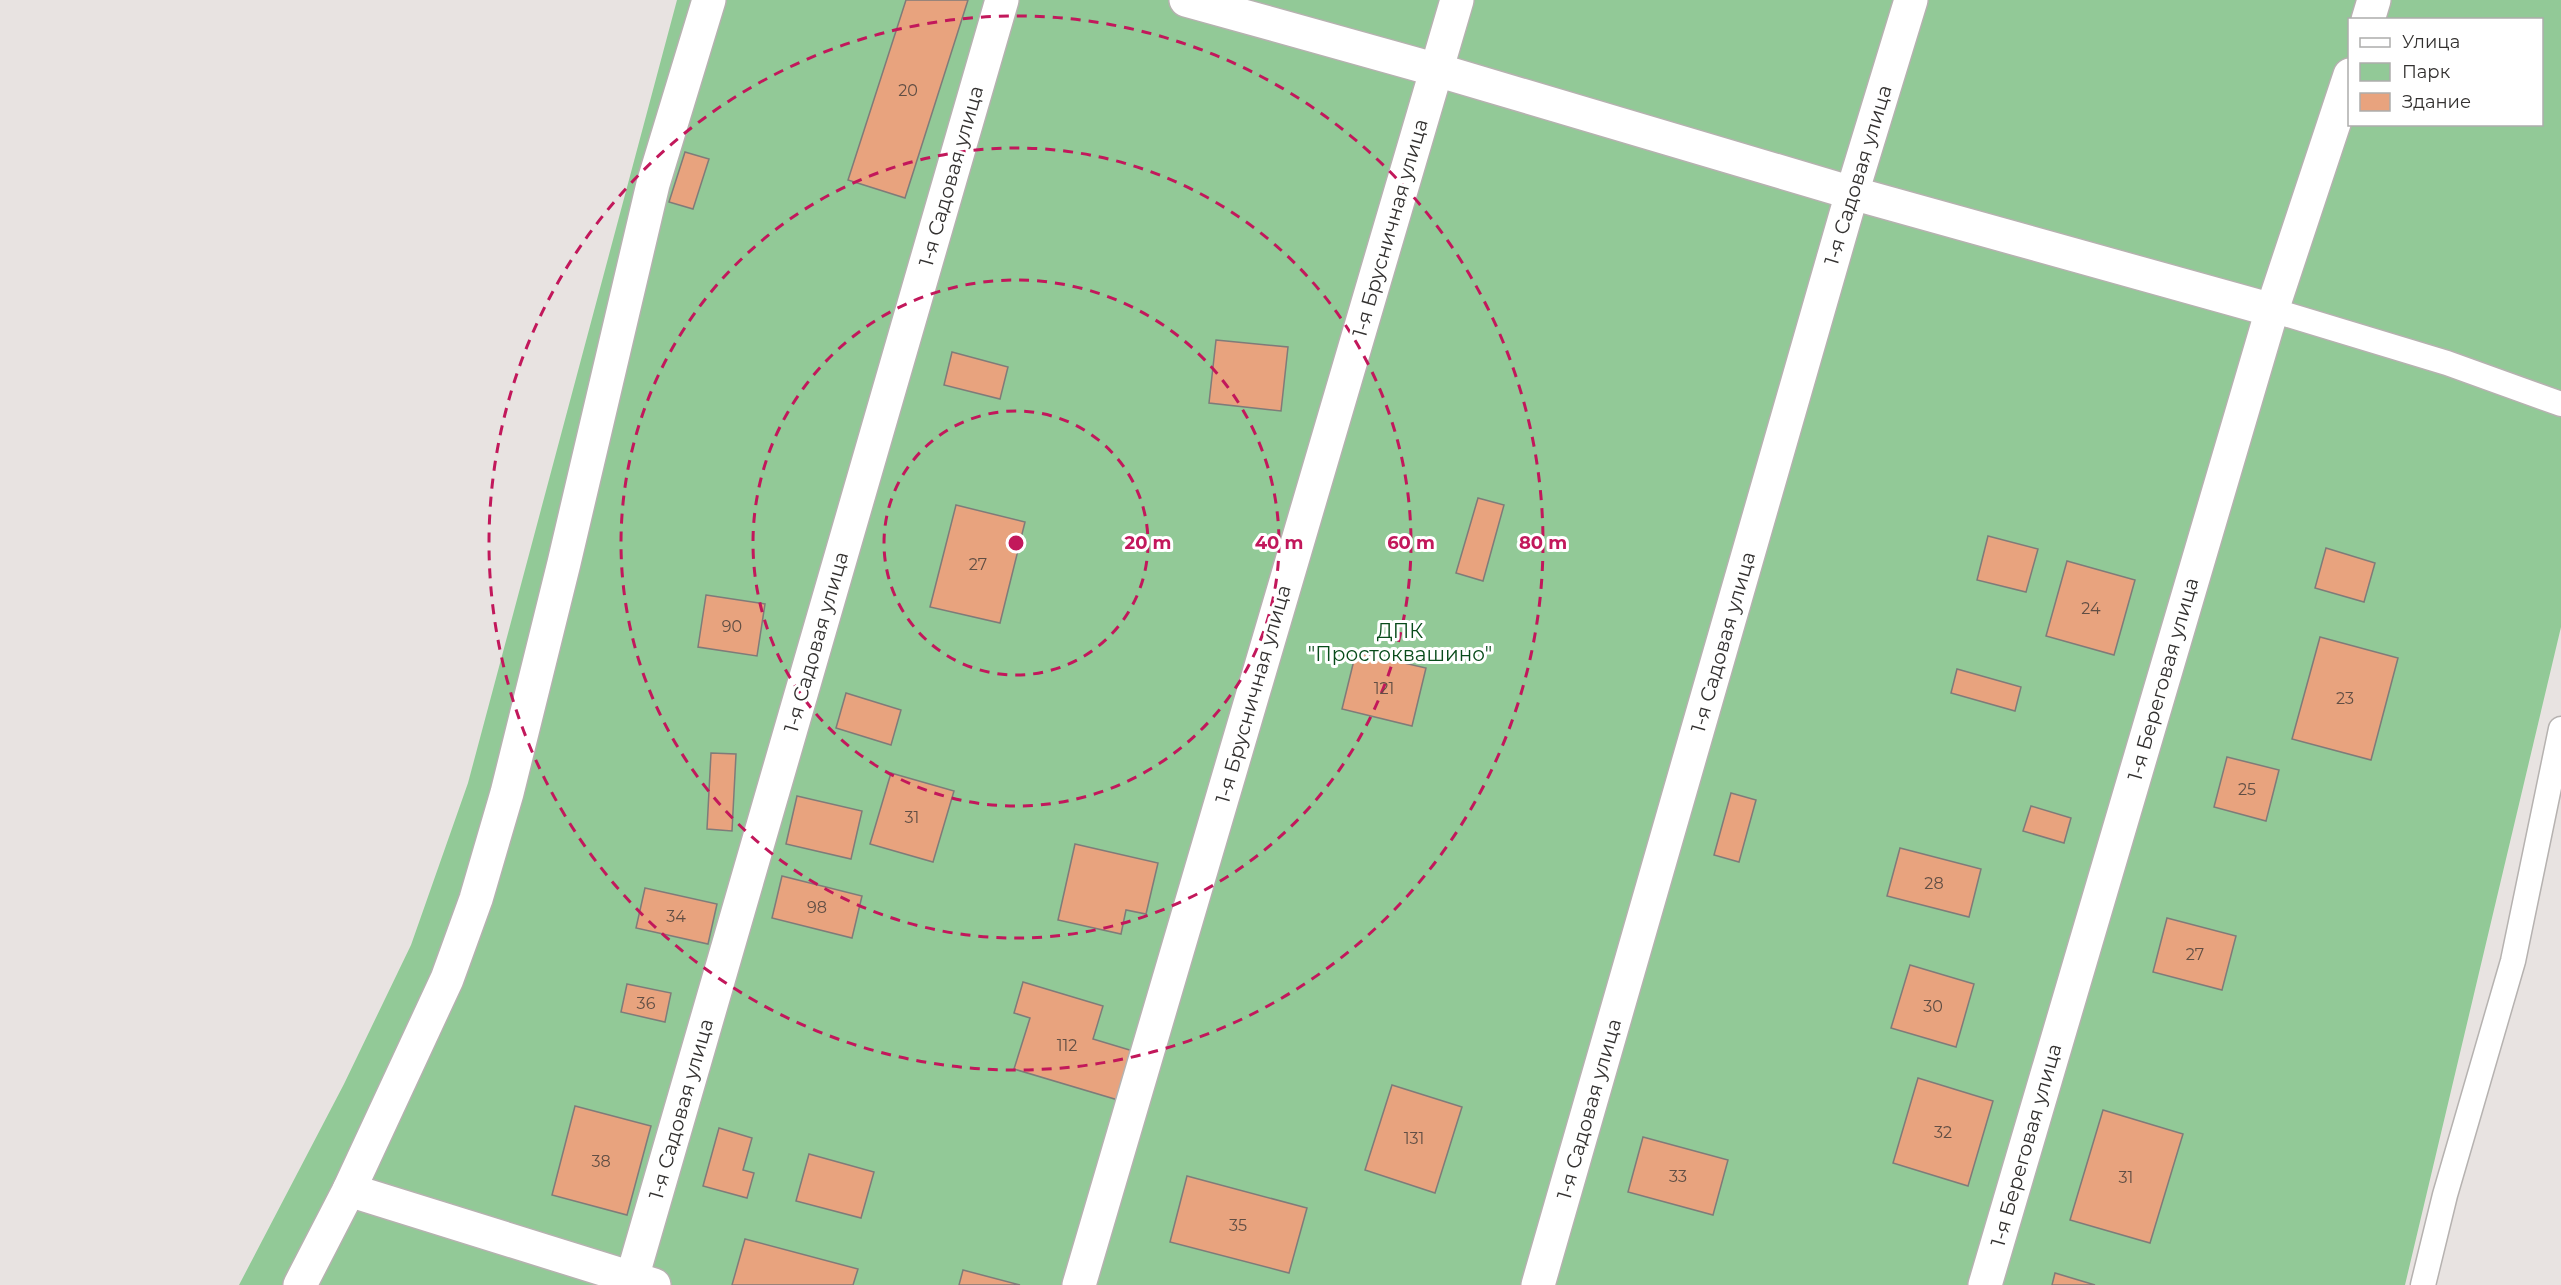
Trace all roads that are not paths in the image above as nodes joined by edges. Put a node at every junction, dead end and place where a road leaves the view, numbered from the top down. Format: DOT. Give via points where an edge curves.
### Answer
graph roads {
  1 [pos="709,0"];
  2 [pos="1002,0"];
  3 [pos="1186,0"];
  4 [pos="1457,0"];
  5 [pos="1911,0"];
  6 [pos="2374,0"];
  7 [pos="2369,18"];
  8 [pos="1437,70"];
  9 [pos="2348,78"];
  10 [pos="1852,193"];
  11 [pos="2272,310"];
  12 [pos="2561,404"];
  13 [pos="2561,729"];
  14 [pos="348,1190"];
  15 [pos="639,1283"];
  16 [pos="300,1285"];
  17 [pos="1079,1285"];
  18 [pos="1538,1285"];
  19 [pos="1985,1285"];
  20 [pos="2423,1285"];
  1 -- 14 [label="street" via="653,184 561,575 507,793 476,899 447,980"];
  2 -- 15 [label="street, 1-я Садовая улица"];
  3 -- 8 [label="street"];
  4 -- 8 [label="street, 1-я Брусничная улица"];
  5 -- 10 [label="street, 1-я Садовая улица"];
  6 -- 7 [label="street"];
  8 -- 10 [label="street"];
  8 -- 17 [label="street, 1-я Брусничная улица"];
  9 -- 11 [label="street, 1-я Береговая улица"];
  10 -- 11 [label="street"];
  10 -- 18 [label="street, 1-я Садовая улица"];
  11 -- 12 [label="lane" via="2447,363"];
  11 -- 19 [label="street, 1-я Береговая улица"];
  13 -- 20 [label="lane" via="2513,961"];
  14 -- 15 [label="street"];
  14 -- 16 [label="street"];
}
